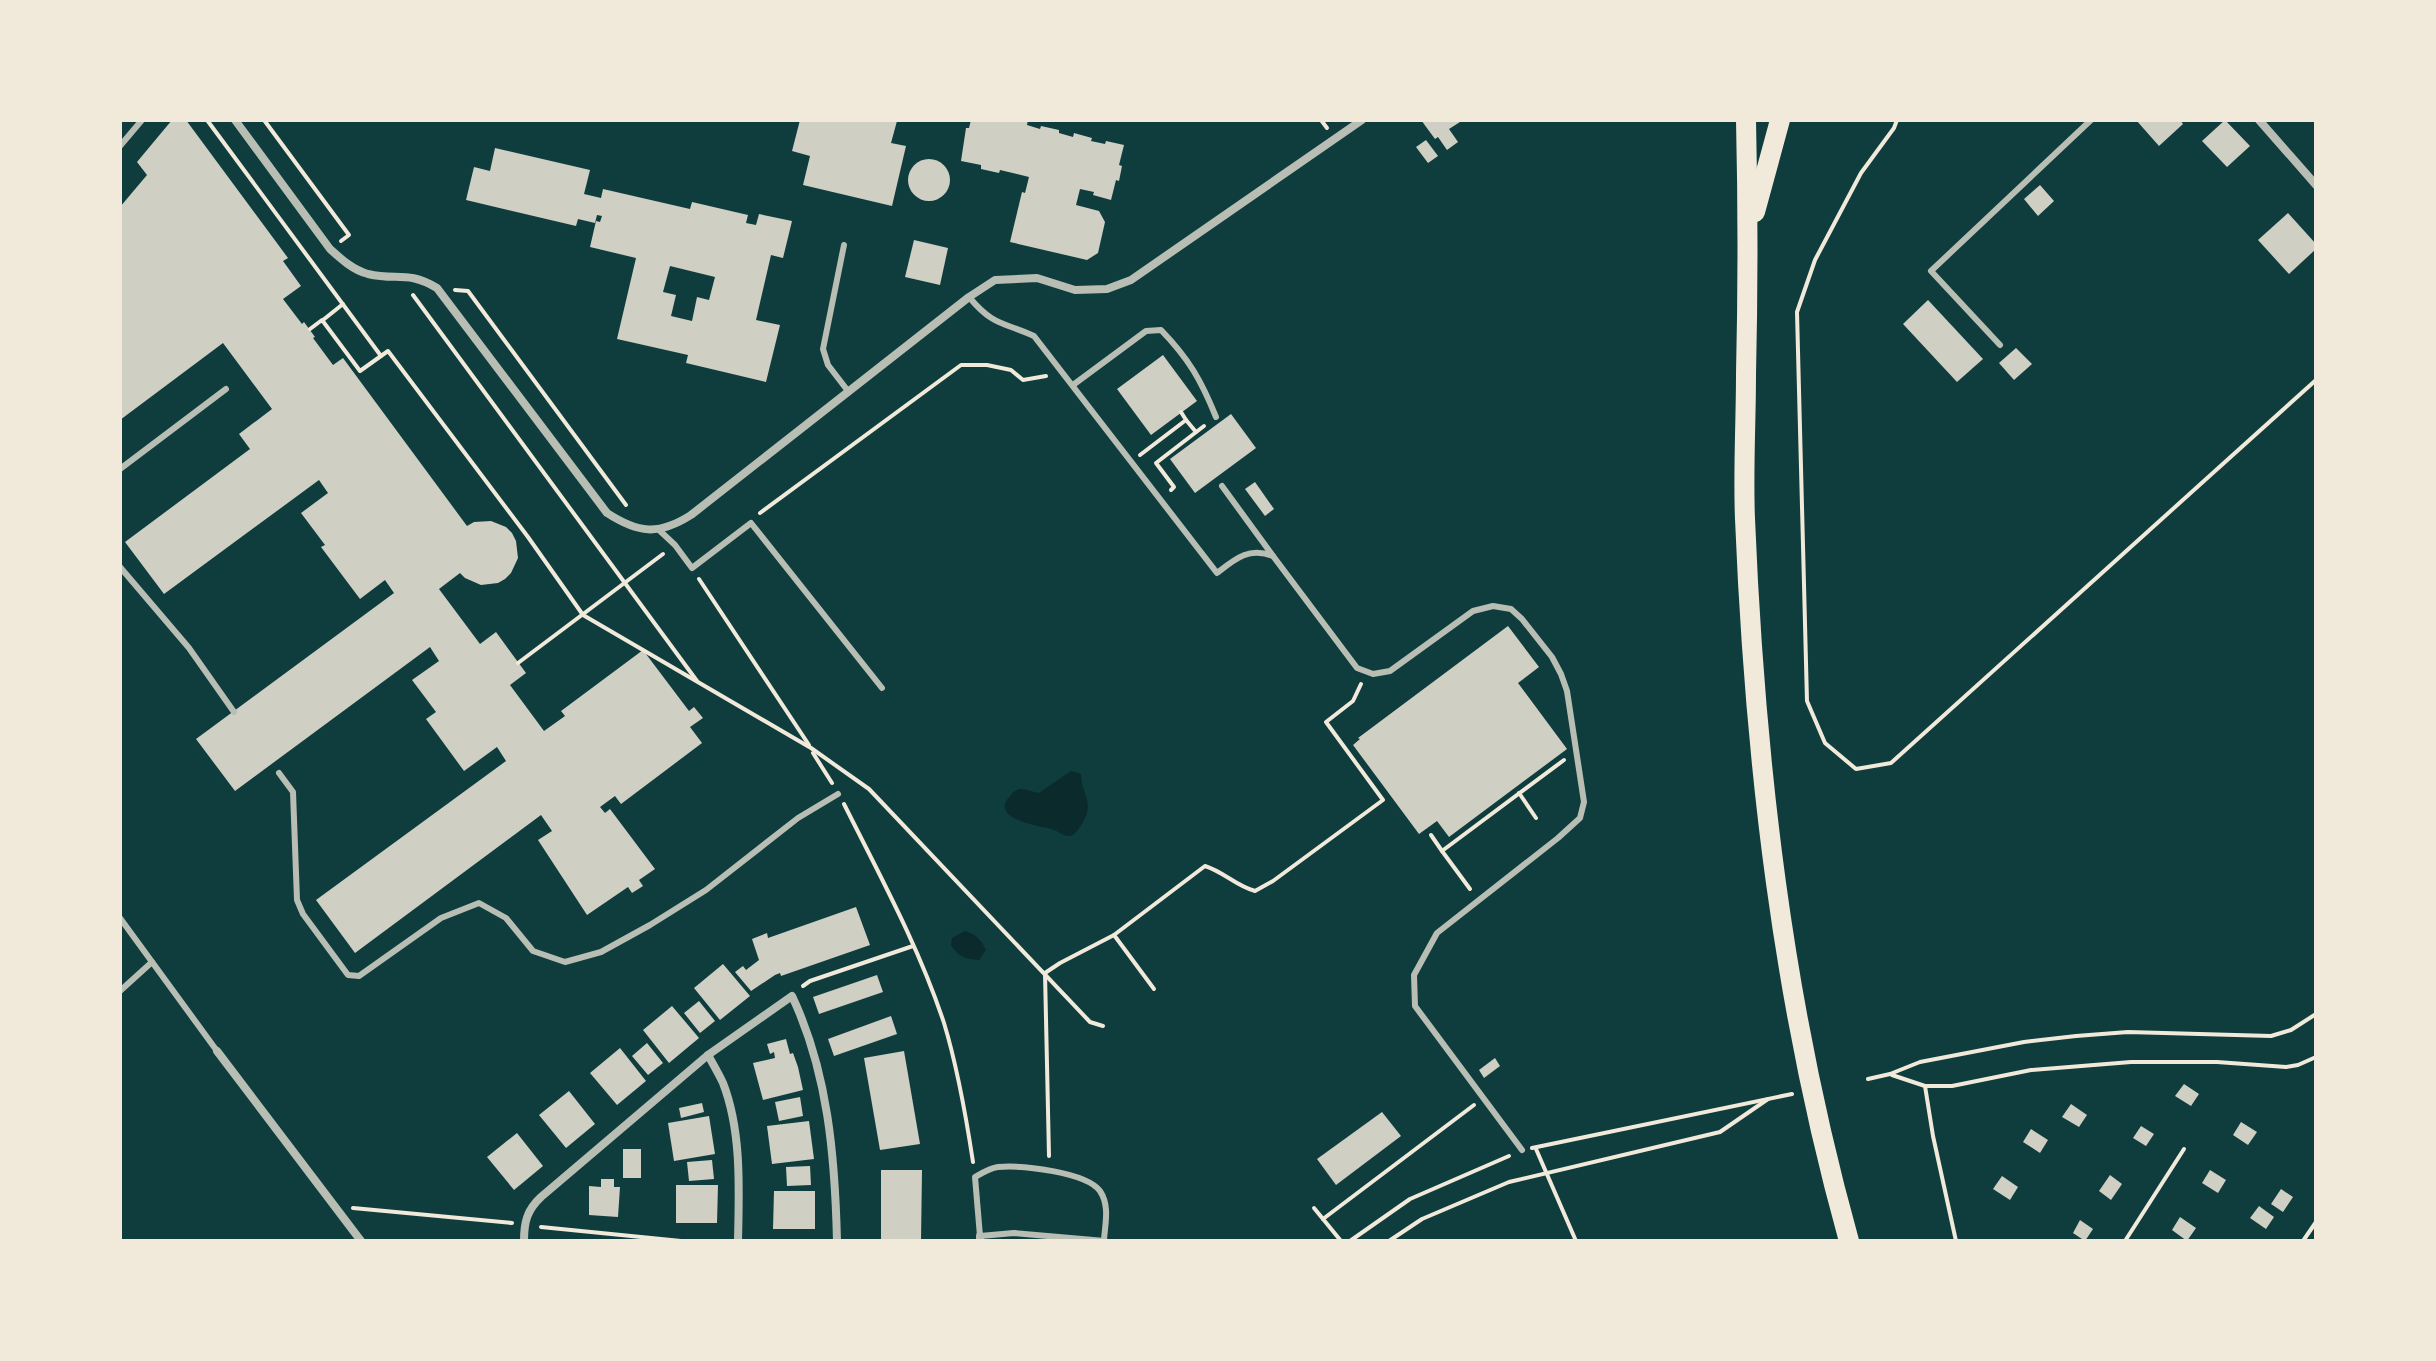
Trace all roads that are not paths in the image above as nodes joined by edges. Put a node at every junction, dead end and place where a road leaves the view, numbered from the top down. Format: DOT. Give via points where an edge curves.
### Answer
graph roads {
  1 [pos="142,120"];
  2 [pos="235,120"];
  3 [pos="1362,120"];
  4 [pos="1746,120"];
  5 [pos="1780,120"];
  6 [pos="2091,120"];
  7 [pos="2259,120"];
  8 [pos="120,146"];
  9 [pos="2316,185"];
  10 [pos="1748,236"];
  11 [pos="844,245"];
  12 [pos="969,297"];
  13 [pos="2000,345"];
  14 [pos="1073,385"];
  15 [pos="226,389"];
  16 [pos="848,391"];
  17 [pos="1216,417"];
  18 [pos="120,469"];
  19 [pos="1222,486"];
  20 [pos="659,530"];
  21 [pos="1273,556"];
  22 [pos="120,567"];
  23 [pos="882,688"];
  24 [pos="234,712"];
  25 [pos="279,773"];
  26 [pos="838,794"];
  27 [pos="120,918"];
  28 [pos="152,962"];
  29 [pos="120,991"];
  30 [pos="217,1051"];
  31 [pos="708,1055"];
  32 [pos="1522,1150"];
  33 [pos="980,1238"];
  34 [pos="361,1241"];
  35 [pos="524,1241"];
  36 [pos="738,1241"];
  37 [pos="837,1241"];
  38 [pos="1104,1241"];
  39 [pos="1849,1241"];
  1 -- 8 [label="lane"];
  2 -- 20 [label="street" via="342,261 368,274 423,280 437,288 607,513 641,530"];
  3 -- 12 [label="street" via="1131,280 1107,289 1075,290 1037,278 995,280"];
  4 -- 10 [label="main road"];
  5 -- 10 [label="main road"];
  6 -- 13 [label="lane" via="1931,271"];
  7 -- 9 [label="street"];
  10 -- 39 [label="main road" via="1745,516 1762,777 1805,1061"];
  11 -- 16 [label="lane" via="823,349"];
  12 -- 14 [label="lane" via="984,315 1034,336"];
  12 -- 16 [label="street"];
  14 -- 17 [label="lane" via="1146,331 1161,330 1202,382"];
  14 -- 21 [label="lane" via="1217,573 1240,555"];
  15 -- 18 [label="lane"];
  16 -- 20 [label="street" via="691,515"];
  19 -- 21 [label="lane"];
  20 -- 23 [label="lane" via="692,568 751,523"];
  21 -- 32 [label="lane" via="1357,668 1373,674 1390,671 1473,611 1493,606 1511,609 1522,619 1561,674 1584,802 1580,818 1437,933 1414,975 1415,1006"];
  22 -- 24 [label="lane" via="189,648"];
  25 -- 26 [label="lane" via="293,792 297,900 348,975 359,976 441,918 479,903 506,918 533,951 565,962 601,952 706,890 798,818"];
  27 -- 28 [label="lane"];
  28 -- 29 [label="lane"];
  28 -- 30 [label="lane"];
  30 -- 34 [label="street"];
  31 -- 35 [label="street" via="530,1207"];
  31 -- 36 [label="street" via="723,1084 734,1128"];
  31 -- 37 [label="street" via="792,996 818,1064 831,1135"];
  33 -- 38 [label="lane" via="1014,1233"];
  33 -- 38 [label="lane" via="975,1177 996,1167 1049,1170 1093,1184 1106,1206"];
}
